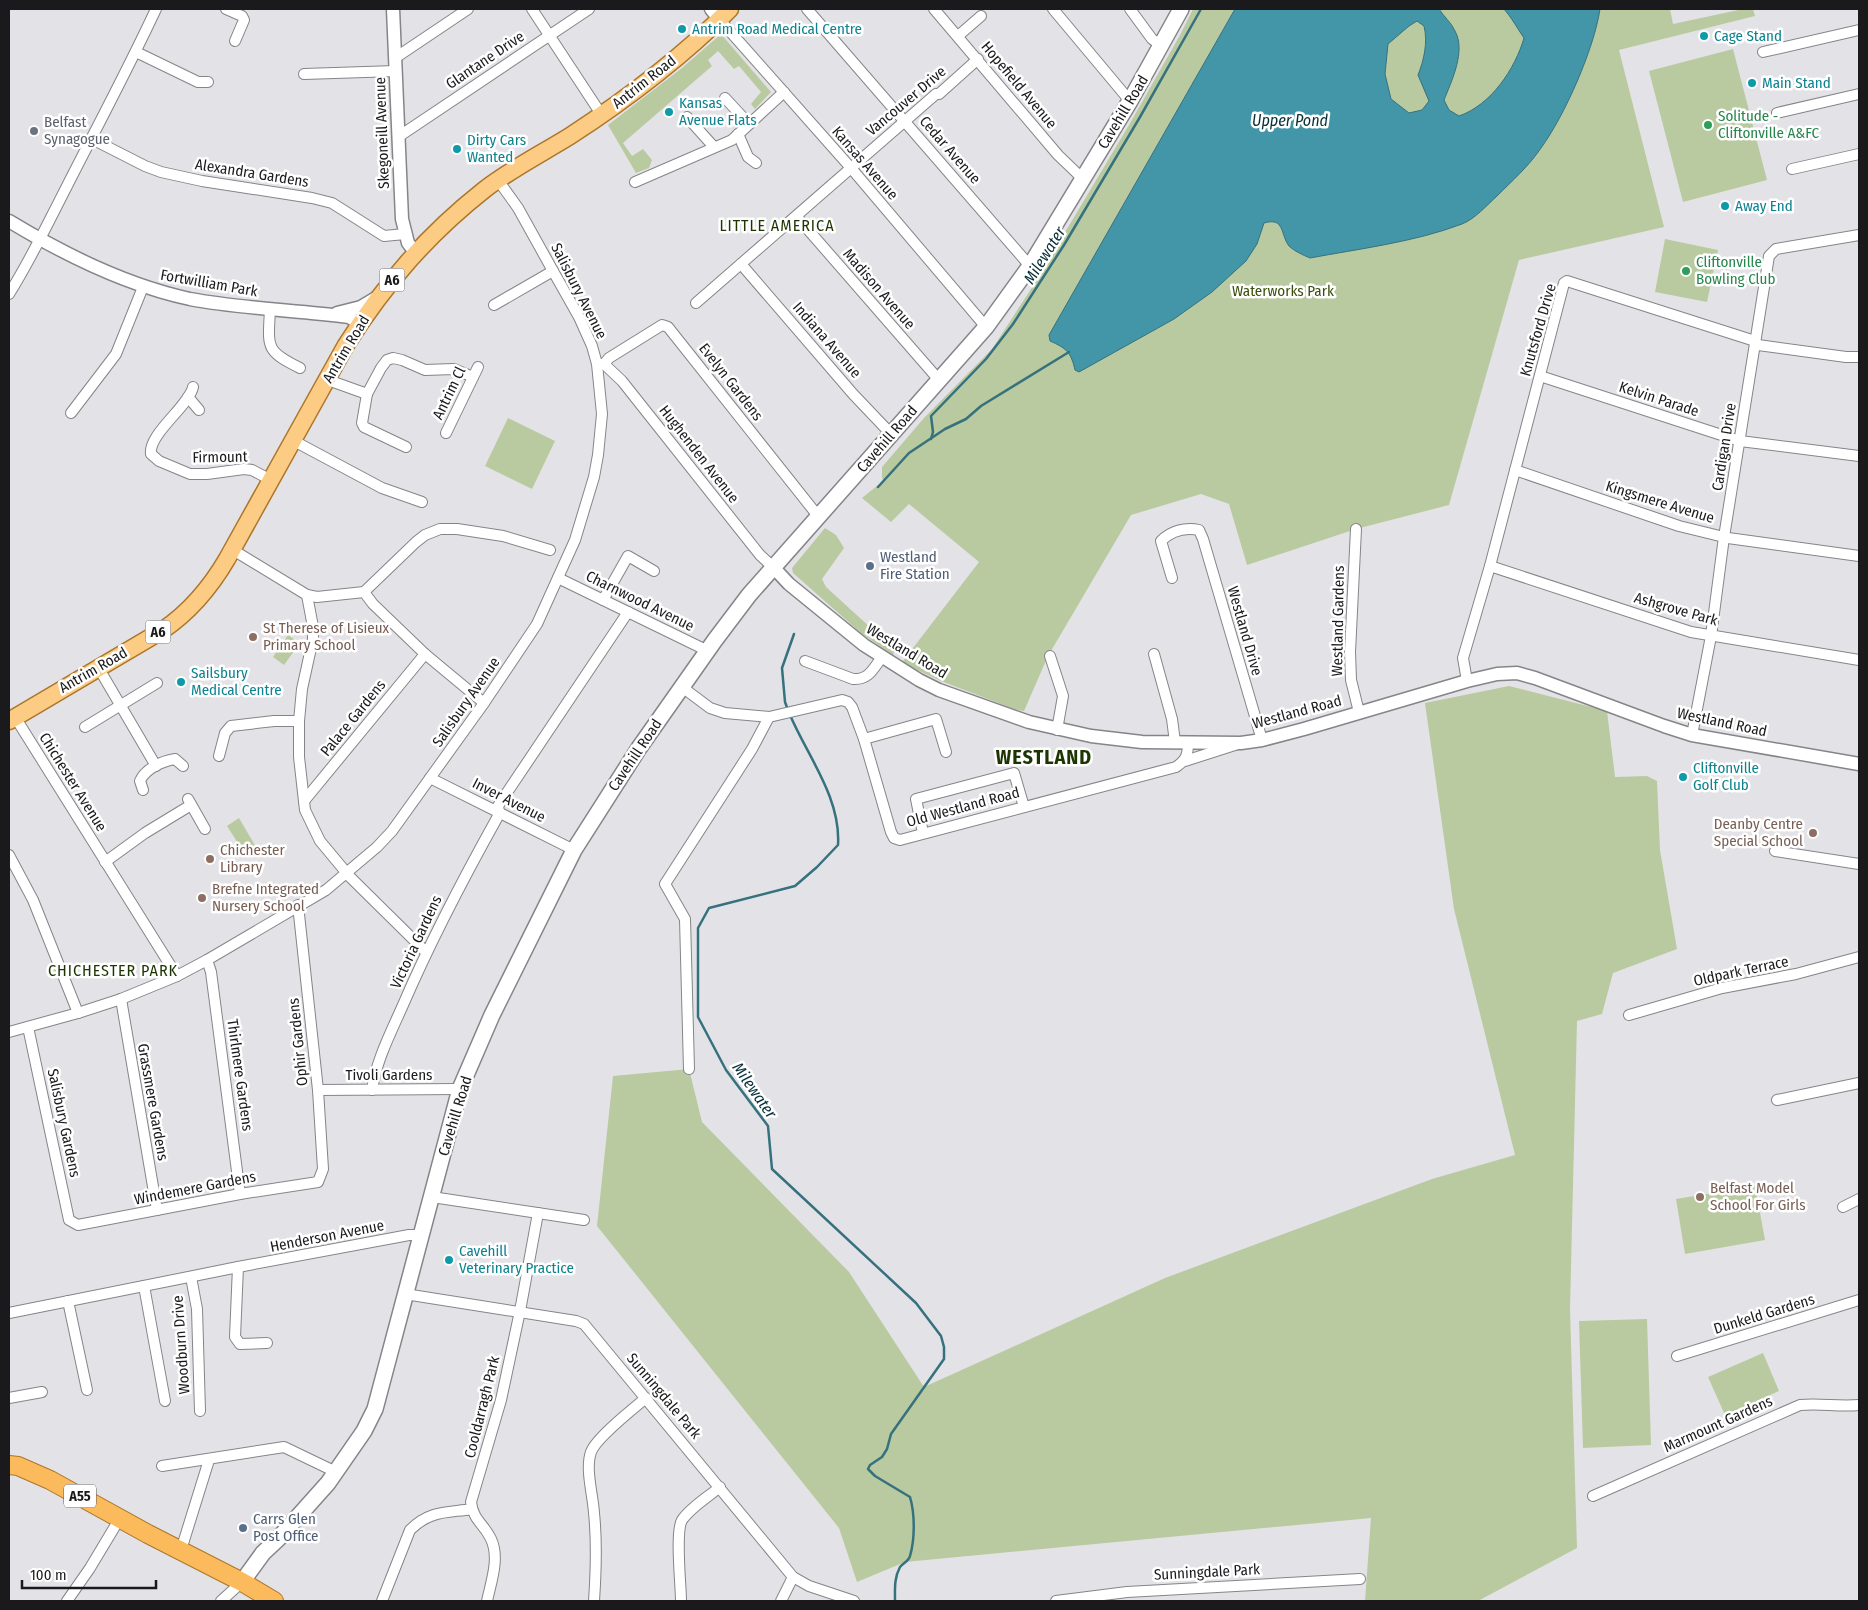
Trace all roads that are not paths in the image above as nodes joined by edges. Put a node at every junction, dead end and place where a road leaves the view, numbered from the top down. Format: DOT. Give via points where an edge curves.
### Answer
graph roads {
  1 [pos="156,9"];
  2 [pos="226,9"];
  3 [pos="393,9"];
  4 [pos="468,9"];
  5 [pos="532,9"];
  6 [pos="588,9"];
  7 [pos="807,9"];
  8 [pos="934,9"];
  9 [pos="1053,9"];
  10 [pos="1130,9"];
  11 [pos="1181,9"];
  12 [pos="720,12"];
  13 [pos="981,16"];
  14 [pos="1859,30"];
  15 [pos="550,35"];
  16 [pos="958,36"];
  17 [pos="234,41"];
  18 [pos="1162,46"];
  19 [pos="136,52"];
  20 [pos="1763,52"];
  21 [pos="978,59"];
  22 [pos="396,64"];
  23 [pos="304,74"];
  24 [pos="208,82"];
  25 [pos="784,92"];
  26 [pos="1859,94"];
  27 [pos="725,98"];
  28 [pos="1130,101"];
  29 [pos="1777,112"];
  30 [pos="601,114"];
  31 [pos="687,117"];
  32 [pos="905,121"];
  33 [pos="749,124"];
  34 [pos="738,134"];
  35 [pos="398,137"];
  36 [pos="92,139"];
  37 [pos="714,147"];
  38 [pos="1859,154"];
  39 [pos="756,163"];
  40 [pos="851,168"];
  41 [pos="1792,169"];
  42 [pos="1083,179"];
  43 [pos="498,180"];
  44 [pos="635,182"];
  45 [pos="797,217"];
  46 [pos="9,220"];
  47 [pos="405,234"];
  48 [pos="1859,235"];
  49 [pos="40,240"];
  50 [pos="415,252"];
  51 [pos="741,264"];
  52 [pos="1030,266"];
  53 [pos="554,270"];
  54 [pos="143,287"];
  55 [pos="9,294"];
  56 [pos="379,296"];
  57 [pos="696,304"];
  58 [pos="494,305"];
  59 [pos="270,310"];
  60 [pos="330,314"];
  61 [pos="360,324"];
  62 [pos="986,328"];
  63 [pos="1756,341"];
  64 [pos="1859,357"];
  65 [pos="600,364"];
  66 [pos="478,367"];
  67 [pos="300,368"];
  68 [pos="1540,376"];
  69 [pos="474,377"];
  70 [pos="328,380"];
  71 [pos="939,380"];
  72 [pos="193,387"];
  73 [pos="367,394"];
  74 [pos="188,397"];
  75 [pos="199,410"];
  76 [pos="71,413"];
  77 [pos="446,433"];
  78 [pos="892,435"];
  79 [pos="294,441"];
  80 [pos="1740,441"];
  81 [pos="406,447"];
  82 [pos="1859,456"];
  83 [pos="1515,470"];
  84 [pos="272,480"];
  85 [pos="422,502"];
  86 [pos="818,516"];
  87 [pos="1356,529"];
  88 [pos="1724,537"];
  89 [pos="233,550"];
  90 [pos="550,550"];
  91 [pos="1859,556"];
  92 [pos="1490,566"];
  93 [pos="774,568"];
  94 [pos="654,571"];
  95 [pos="558,578"];
  96 [pos="1172,578"];
  97 [pos="364,592"];
  98 [pos="307,595"];
  99 [pos="603,600"];
  100 [pos="628,612"];
  101 [pos="1711,636"];
  102 [pos="708,651"];
  103 [pos="425,654"];
  104 [pos="1154,654"];
  105 [pos="1050,656"];
  106 [pos="882,657"];
  107 [pos="1859,660"];
  108 [pos="805,661"];
  109 [pos="98,667"];
  110 [pos="1467,681"];
  111 [pos="157,683"];
  112 [pos="682,687"];
  113 [pos="484,703"];
  114 [pos="121,706"];
  115 [pos="1359,712"];
  116 [pos="769,717"];
  117 [pos="12,719"];
  118 [pos="299,722"];
  119 [pos="85,727"];
  120 [pos="1057,730"];
  121 [pos="1692,735"];
  122 [pos="864,739"];
  123 [pos="1262,740"];
  124 [pos="1175,742"];
  125 [pos="1188,742"];
  126 [pos="1241,743"];
  127 [pos="946,752"];
  128 [pos="219,756"];
  129 [pos="1185,761"];
  130 [pos="1859,764"];
  131 [pos="156,766"];
  132 [pos="183,766"];
  133 [pos="430,778"];
  134 [pos="143,790"];
  135 [pos="304,801"];
  136 [pos="1024,807"];
  137 [pos="499,812"];
  138 [pos="205,829"];
  139 [pos="923,834"];
  140 [pos="574,850"];
  141 [pos="1775,851"];
  142 [pos="9,855"];
  143 [pos="105,862"];
  144 [pos="1859,864"];
  145 [pos="348,873"];
  146 [pos="298,905"];
  147 [pos="426,952"];
  148 [pos="1859,957"];
  149 [pos="207,960"];
  150 [pos="177,976"];
  151 [pos="121,999"];
  152 [pos="78,1014"];
  153 [pos="1629,1015"];
  154 [pos="28,1027"];
  155 [pos="9,1032"];
  156 [pos="689,1069"];
  157 [pos="1859,1083"];
  158 [pos="318,1090"];
  159 [pos="372,1090"];
  160 [pos="460,1090"];
  161 [pos="1777,1100"];
  162 [pos="320,1176"];
  163 [pos="240,1194"];
  164 [pos="432,1197"];
  165 [pos="1859,1200"];
  166 [pos="1843,1208"];
  167 [pos="157,1210"];
  168 [pos="538,1213"];
  169 [pos="584,1220"];
  170 [pos="73,1223"];
  171 [pos="422,1235"];
  172 [pos="238,1267"];
  173 [pos="190,1277"];
  174 [pos="144,1286"];
  175 [pos="405,1294"];
  176 [pos="1859,1300"];
  177 [pos="68,1301"];
  178 [pos="520,1311"];
  179 [pos="9,1313"];
  180 [pos="267,1343"];
  181 [pos="1677,1356"];
  182 [pos="87,1390"];
  183 [pos="42,1392"];
  184 [pos="9,1398"];
  185 [pos="646,1398"];
  186 [pos="165,1401"];
  187 [pos="1859,1406"];
  188 [pos="200,1411"];
  189 [pos="208,1460"];
  190 [pos="9,1465"];
  191 [pos="162,1466"];
  192 [pos="336,1472"];
  193 [pos="720,1488"];
  194 [pos="1593,1496"];
  195 [pos="472,1508"];
  196 [pos="120,1518"];
  197 [pos="181,1550"];
  198 [pos="793,1577"];
  199 [pos="1360,1579"];
  200 [pos="242,1582"];
  201 [pos="67,1601"];
  202 [pos="221,1601"];
  203 [pos="274,1601"];
  204 [pos="382,1601"];
  205 [pos="486,1601"];
  206 [pos="594,1601"];
  207 [pos="681,1601"];
  208 [pos="781,1601"];
  209 [pos="854,1601"];
  210 [pos="1056,1601"];
  1 -- 19 [label="street"];
  2 -- 17 [label="street" via="244,20"];
  3 -- 22 [label="street, Skegoneill Avenue"];
  4 -- 22 [label="street"];
  5 -- 15 [label="street"];
  6 -- 15 [label="street, Glantane Drive"];
  7 -- 32 [label="street, Cedar Avenue"];
  8 -- 16 [label="street, Hopefield Avenue"];
  9 -- 28 [label="street"];
  10 -- 18 [label="street" via="1152,39"];
  11 -- 18 [label="main road, Cavehill Road"];
  12 -- 25 [label="street, Kansas Avenue"];
  12 -- 30 [label="main road, Antrim Road / A6" via="670,62"];
  13 -- 16 [label="street"];
  14 -- 20 [label="street"];
  15 -- 30 [label="street"];
  15 -- 35 [label="street, Glantane Drive"];
  16 -- 21 [label="street, Hopefield Avenue"];
  18 -- 28 [label="main road, Cavehill Road"];
  19 -- 24 [label="street" via="198,82"];
  19 -- 36 [label="street"];
  21 -- 32 [label="street, Vancouver Drive"];
  21 -- 42 [label="street, Hopefield Avenue" via="1058,155"];
  22 -- 23 [label="street"];
  22 -- 35 [label="street, Skegoneill Avenue"];
  25 -- 33 [label="street"];
  25 -- 40 [label="street, Kansas Avenue"];
  26 -- 29 [label="street"];
  27 -- 33 [label="street"];
  28 -- 42 [label="main road, Cavehill Road"];
  30 -- 43 [label="main road, Antrim Road / A6"];
  31 -- 37 [label="street"];
  32 -- 40 [label="street, Vancouver Drive"];
  32 -- 52 [label="street, Cedar Avenue"];
  33 -- 34 [label="street"];
  34 -- 37 [label="street"];
  34 -- 39 [label="street" via="748,156"];
  35 -- 47 [label="street, Skegoneill Avenue"];
  36 -- 47 [label="street, Alexandra Gardens" via="160,172 332,203 384,236"];
  36 -- 49 [label="street"];
  37 -- 44 [label="street"];
  38 -- 41 [label="street"];
  40 -- 45 [label="street, Vancouver Drive"];
  40 -- 62 [label="street, Kansas Avenue"];
  42 -- 52 [label="main road, Cavehill Road"];
  43 -- 50 [label="main road, Antrim Road / A6"];
  43 -- 53 [label="street, Salisbury Avenue"];
  45 -- 51 [label="street, Vancouver Drive"];
  45 -- 71 [label="street, Madison Avenue"];
  46 -- 49 [label="street, Fortwilliam Park"];
  47 -- 50 [label="street, Skegoneill Avenue"];
  48 -- 63 [label="street, Cardigan Drive" via="1776,249 1769,256"];
  49 -- 54 [label="street, Fortwilliam Park"];
  49 -- 55 [label="street"];
  50 -- 56 [label="main road, Antrim Road / A6"];
  51 -- 57 [label="street, Vancouver Drive"];
  51 -- 78 [label="street, Indiana Avenue"];
  52 -- 62 [label="main road, Cavehill Road"];
  53 -- 58 [label="street"];
  53 -- 65 [label="street, Salisbury Avenue"];
  54 -- 59 [label="street, Fortwilliam Park"];
  54 -- 76 [label="street" via="116,354"];
  56 -- 60 [label="street, Fortwilliam Park" via="361,307"];
  56 -- 61 [label="main road, Antrim Road / A6"];
  59 -- 60 [label="street, Fortwilliam Park"];
  59 -- 67 [label="street" via="271,347 282,359"];
  60 -- 61 [label="street, Fortwilliam Park" via="349,317"];
  61 -- 70 [label="main road, Antrim Road / A6"];
  62 -- 71 [label="main road, Cavehill Road"];
  63 -- 64 [label="street, Knutsford Drive" via="1758,345 1770,347"];
  63 -- 68 [label="street, Knutsford Drive" via="1567,281"];
  63 -- 80 [label="street, Cardigan Drive"];
  65 -- 86 [label="street, Evelyn Gardens" via="650,331 662,325 668,327"];
  65 -- 93 [label="street, Hughenden Avenue" via="622,381 760,555"];
  65 -- 95 [label="street, Salisbury Avenue" via="602,414 594,477 575,540"];
  66 -- 69 [label="street, Antrim Cl"];
  68 -- 80 [label="street, Kelvin Parade"];
  68 -- 83 [label="street, Knutsford Drive"];
  69 -- 73 [label="street" via="454,369 425,370 393,358 381,368"];
  69 -- 77 [label="street, Antrim Cl"];
  70 -- 73 [label="street"];
  70 -- 79 [label="main road, Antrim Road / A6"];
  71 -- 78 [label="main road, Cavehill Road"];
  72 -- 74 [label="street, Firmount"];
  73 -- 81 [label="street" via="364,427"];
  74 -- 75 [label="street"];
  74 -- 84 [label="street, Firmount" via="151,446 154,458 190,474 244,469"];
  78 -- 86 [label="main road, Cavehill Road"];
  79 -- 84 [label="main road, Antrim Road / A6"];
  79 -- 85 [label="street" via="382,488"];
  80 -- 82 [label="street, Kelvin Parade"];
  80 -- 88 [label="street, Cardigan Drive"];
  83 -- 88 [label="street, Kingsmere Avenue" via="1678,526"];
  83 -- 92 [label="street, Knutsford Drive"];
  84 -- 89 [label="main road, Antrim Road / A6"];
  86 -- 93 [label="main road, Cavehill Road"];
  87 -- 115 [label="street, Westland Gardens" via="1350,662"];
  88 -- 91 [label="street, Kingsmere Avenue"];
  88 -- 101 [label="street, Cardigan Drive"];
  89 -- 98 [label="street"];
  89 -- 109 [label="main road, Antrim Road / A6" via="209,588 182,616"];
  90 -- 97 [label="street" via="503,536 440,529 416,542"];
  92 -- 101 [label="street, Ashgrove Park"];
  92 -- 110 [label="street, Knutsford Drive" via="1463,658"];
  93 -- 102 [label="main road, Cavehill Road"];
  93 -- 106 [label="street, Westland Road" via="789,584"];
  94 -- 99 [label="street" via="628,556"];
  95 -- 99 [label="street, Charnwood Avenue"];
  95 -- 113 [label="street, Salisbury Avenue" via="537,624"];
  96 -- 123 [label="street, Westland Drive" via="1162,541 1168,534 1189,528 1198,530"];
  97 -- 98 [label="street" via="317,597"];
  97 -- 103 [label="street"];
  98 -- 118 [label="street" via="313,639 302,689"];
  99 -- 100 [label="street, Charnwood Avenue"];
  100 -- 102 [label="street, Charnwood Avenue"];
  100 -- 137 [label="street, Victoria Gardens" via="498,806"];
  101 -- 107 [label="street, Ashgrove Park"];
  101 -- 121 [label="street, Cardigan Drive"];
  102 -- 112 [label="main road, Cavehill Road"];
  103 -- 113 [label="street"];
  103 -- 135 [label="street, Palace Gardens"];
  104 -- 124 [label="street"];
  105 -- 120 [label="street" via="1063,696"];
  106 -- 108 [label="street" via="861,680"];
  106 -- 120 [label="street, Westland Road" via="939,690"];
  109 -- 114 [label="street"];
  109 -- 117 [label="main road, Antrim Road / A6"];
  110 -- 115 [label="street, Westland Road"];
  110 -- 121 [label="street, Westland Road" via="1516,673"];
  111 -- 114 [label="street"];
  112 -- 116 [label="street, Old Westland Road" via="710,708 725,713"];
  112 -- 140 [label="main road, Cavehill Road"];
  113 -- 133 [label="street, Salisbury Avenue"];
  114 -- 119 [label="street"];
  114 -- 131 [label="street"];
  115 -- 123 [label="street, Westland Road"];
  116 -- 122 [label="street, Old Westland Road" via="842,700 852,707"];
  116 -- 156 [label="street" via="665,884 684,919"];
  117 -- 143 [label="street, Chichester Avenue"];
  118 -- 128 [label="street" via="231,726 225,733"];
  118 -- 135 [label="street"];
  120 -- 124 [label="street, Westland Road" via="1130,741"];
  121 -- 130 [label="street, Westland Road"];
  122 -- 127 [label="street" via="936,720"];
  122 -- 139 [label="street, Old Westland Road" via="894,838 900,840"];
  123 -- 126 [label="street, Westland Road"];
  124 -- 125 [label="street, Westland Road"];
  125 -- 126 [label="street, Westland Road"];
  125 -- 129 [label="street"];
  126 -- 129 [label="street, Old Westland Road"];
  129 -- 136 [label="street, Old Westland Road" via="1176,767"];
  131 -- 132 [label="street" via="174,759"];
  131 -- 134 [label="street" via="142,775"];
  133 -- 137 [label="street, Inver Avenue"];
  133 -- 145 [label="street, Salisbury Avenue" via="392,831"];
  135 -- 145 [label="street" via="320,841"];
  136 -- 139 [label="street, Old Westland Road"];
  136 -- 139 [label="street" via="1014,773 942,792 916,799"];
  137 -- 140 [label="street, Inver Avenue"];
  137 -- 147 [label="street, Victoria Gardens"];
  138 -- 143 [label="street" via="189,802"];
  140 -- 160 [label="main road, Cavehill Road" via="492,1015"];
  141 -- 144 [label="street"];
  142 -- 152 [label="street" via="33,900"];
  143 -- 150 [label="street, Chichester Avenue"];
  145 -- 146 [label="street, Salisbury Avenue"];
  145 -- 147 [label="street"];
  146 -- 149 [label="street, Salisbury Avenue"];
  146 -- 158 [label="street, Ophir Gardens"];
  147 -- 159 [label="street, Victoria Gardens" via="390,1034"];
  148 -- 153 [label="street, Oldpark Terrace" via="1796,974 1722,988"];
  149 -- 150 [label="street, Salisbury Avenue"];
  149 -- 163 [label="street, Thirlmere Gardens"];
  150 -- 151 [label="street, Salisbury Avenue"];
  151 -- 152 [label="street, Salisbury Avenue"];
  151 -- 167 [label="street, Grassmere Gardens"];
  152 -- 154 [label="street, Salisbury Avenue"];
  154 -- 155 [label="street, Salisbury Avenue"];
  154 -- 170 [label="street, Salisbury Gardens" via="69,1220"];
  157 -- 161 [label="street"];
  158 -- 159 [label="street, Tivoli Gardens"];
  158 -- 162 [label="street, Ophir Gardens" via="323,1169"];
  159 -- 160 [label="street, Tivoli Gardens"];
  160 -- 164 [label="main road, Cavehill Road"];
  162 -- 163 [label="street, Windemere Gardens" via="318,1182"];
  163 -- 167 [label="street, Windemere Gardens"];
  164 -- 168 [label="street"];
  164 -- 171 [label="main road, Cavehill Road"];
  165 -- 166 [label="street"];
  167 -- 170 [label="street, Windemere Gardens" via="78,1225"];
  168 -- 169 [label="street"];
  168 -- 178 [label="street, Cooldarragh Park"];
  171 -- 172 [label="street, Henderson Avenue"];
  171 -- 175 [label="main road, Cavehill Road"];
  172 -- 173 [label="street, Henderson Avenue"];
  172 -- 180 [label="street" via="235,1336 240,1344"];
  173 -- 174 [label="street, Henderson Avenue"];
  173 -- 188 [label="street, Woodburn Drive" via="197,1309"];
  174 -- 177 [label="street, Henderson Avenue"];
  174 -- 186 [label="street"];
  175 -- 178 [label="street, Sunningdale Park"];
  175 -- 192 [label="main road, Cavehill Road" via="375,1409"];
  176 -- 181 [label="street, Dunkeld Gardens"];
  177 -- 179 [label="street, Henderson Avenue"];
  177 -- 182 [label="street"];
  178 -- 185 [label="street, Sunningdale Park" via="584,1324"];
  178 -- 195 [label="street, Cooldarragh Park" via="501,1400 471,1502"];
  183 -- 184 [label="street"];
  185 -- 193 [label="street, Sunningdale Park"];
  185 -- 206 [label="street" via="607,1432 591,1451 589,1480 596,1562"];
  187 -- 194 [label="street, Marmount Gardens" via="1800,1405"];
  189 -- 191 [label="street"];
  189 -- 192 [label="street" via="284,1447"];
  189 -- 197 [label="street"];
  190 -- 196 [label="highway, A55" via="50,1480"];
  192 -- 200 [label="main road, Cavehill Road"];
  193 -- 198 [label="street, Sunningdale Park"];
  193 -- 207 [label="street" via="681,1521 678,1533"];
  195 -- 204 [label="street" via="437,1512 410,1530"];
  195 -- 205 [label="street" via="494,1549 494,1567"];
  196 -- 197 [label="highway, A55"];
  196 -- 201 [label="street"];
  197 -- 200 [label="highway, A55"];
  198 -- 208 [label="street"];
  198 -- 209 [label="street, Sunningdale Park" via="809,1586"];
  199 -- 210 [label="street, Sunningdale Park" via="1128,1592"];
  200 -- 202 [label="street"];
  200 -- 203 [label="highway, A55"];
}
